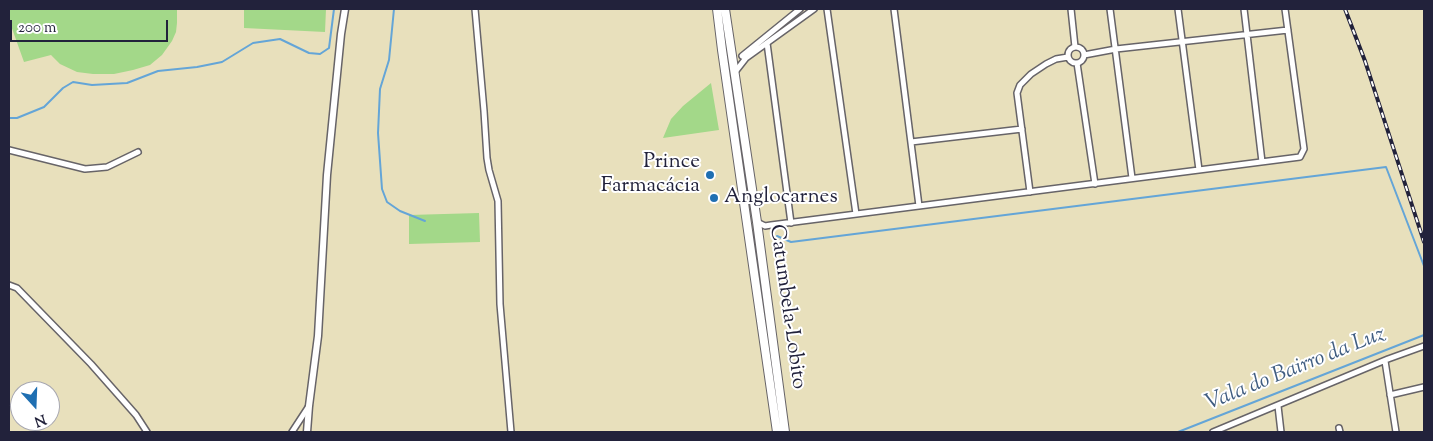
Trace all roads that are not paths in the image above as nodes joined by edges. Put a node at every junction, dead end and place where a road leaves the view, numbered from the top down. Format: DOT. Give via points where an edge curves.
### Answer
graph roads {
  1 [pos="345,9"];
  2 [pos="475,9"];
  3 [pos="718,9"];
  4 [pos="725,9"];
  5 [pos="800,9"];
  6 [pos="814,9"];
  7 [pos="827,9"];
  8 [pos="894,9"];
  9 [pos="1071,9"];
  10 [pos="1110,9"];
  11 [pos="1178,9"];
  12 [pos="1244,9"];
  13 [pos="1285,9"];
  14 [pos="1288,30"];
  15 [pos="1248,34"];
  16 [pos="1182,42"];
  17 [pos="767,43"];
  18 [pos="1075,47"];
  19 [pos="1116,49"];
  20 [pos="732,55"];
  21 [pos="1084,55"];
  22 [pos="742,56"];
  23 [pos="750,56"];
  24 [pos="1068,57"];
  25 [pos="1077,63"];
  26 [pos="736,72"];
  27 [pos="1022,129"];
  28 [pos="911,142"];
  29 [pos="9,150"];
  30 [pos="138,152"];
  31 [pos="1262,162"];
  32 [pos="1199,170"];
  33 [pos="1132,178"];
  34 [pos="1095,184"];
  35 [pos="1030,192"];
  36 [pos="919,206"];
  37 [pos="856,214"];
  38 [pos="757,222"];
  39 [pos="791,223"];
  40 [pos="772,226"];
  41 [pos="759,234"];
  42 [pos="9,285"];
  43 [pos="1424,346"];
  44 [pos="1385,360"];
  45 [pos="1424,387"];
  46 [pos="1390,395"];
  47 [pos="309,406"];
  48 [pos="1278,406"];
  49 [pos="1220,431"];
  50 [pos="147,432"];
  51 [pos="292,432"];
  52 [pos="307,432"];
  53 [pos="511,432"];
  54 [pos="777,432"];
  55 [pos="785,432"];
  56 [pos="1213,432"];
  57 [pos="1281,432"];
  58 [pos="1396,432"];
  1 -- 47 [label="street" via="327,175 318,336"];
  2 -- 53 [label="street" via="487,158 498,201 500,304"];
  3 -- 54 [label="main road, Catumbela-Lobito"];
  4 -- 20 [label="main road, Catumbela-Lobito"];
  5 -- 22 [label="street"];
  6 -- 17 [label="street"];
  7 -- 37 [label="street"];
  8 -- 28 [label="street"];
  9 -- 18 [label="street"];
  10 -- 19 [label="street"];
  11 -- 16 [label="street"];
  12 -- 15 [label="street"];
  13 -- 14 [label="street"];
  14 -- 15 [label="street"];
  14 -- 31 [label="street" via="1304,149 1300,157"];
  15 -- 16 [label="street"];
  15 -- 31 [label="street"];
  16 -- 19 [label="street"];
  16 -- 32 [label="street"];
  17 -- 23 [label="street"];
  17 -- 39 [label="street"];
  18 -- 21 [label="street"];
  18 -- 24 [label="street"];
  19 -- 21 [label="street"];
  19 -- 33 [label="street"];
  20 -- 22 [label="street"];
  20 -- 26 [label="main road, Catumbela-Lobito"];
  21 -- 25 [label="street"];
  22 -- 23 [label="street"];
  23 -- 26 [label="street"];
  24 -- 25 [label="street"];
  24 -- 27 [label="street" via="1046,64 1020,85 1017,93"];
  25 -- 34 [label="street"];
  26 -- 38 [label="main road, Catumbela-Lobito"];
  27 -- 28 [label="street"];
  27 -- 35 [label="street"];
  28 -- 36 [label="street"];
  29 -- 30 [label="street" via="85,169 107,167"];
  31 -- 32 [label="street"];
  32 -- 33 [label="street"];
  33 -- 34 [label="street"];
  34 -- 35 [label="street"];
  35 -- 36 [label="street"];
  36 -- 37 [label="street"];
  37 -- 39 [label="street"];
  38 -- 40 [label="street"];
  38 -- 41 [label="main road, Catumbela-Lobito"];
  39 -- 40 [label="street"];
  40 -- 41 [label="street"];
  41 -- 55 [label="main road, Catumbela-Lobito"];
  42 -- 50 [label="street" via="17,288 91,364"];
  43 -- 44 [label="street"];
  44 -- 46 [label="street"];
  44 -- 48 [label="street"];
  45 -- 46 [label="street"];
  46 -- 58 [label="street"];
  47 -- 51 [label="street"];
  47 -- 52 [label="street"];
  48 -- 49 [label="street"];
  48 -- 57 [label="street"];
  49 -- 56 [label="street"];
}
